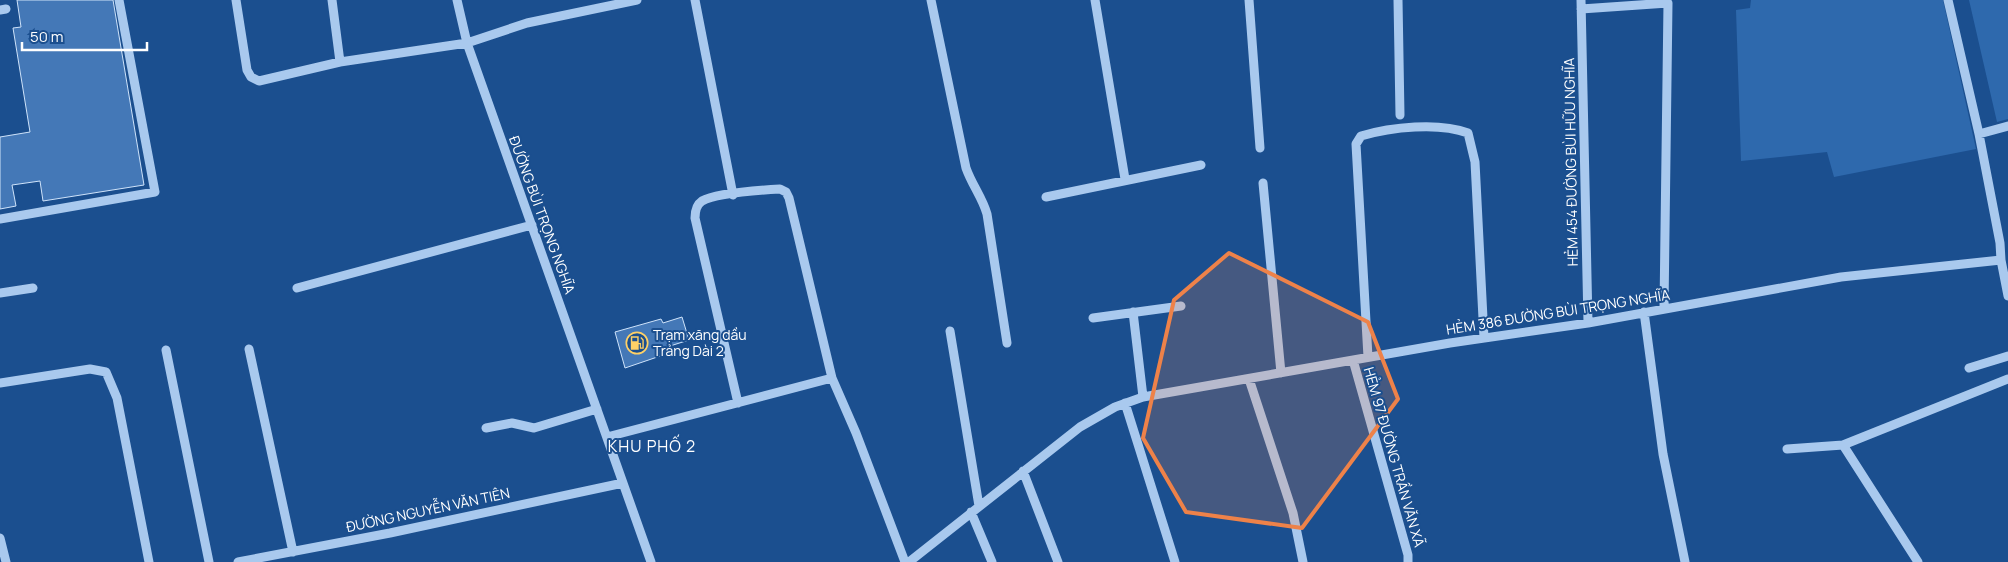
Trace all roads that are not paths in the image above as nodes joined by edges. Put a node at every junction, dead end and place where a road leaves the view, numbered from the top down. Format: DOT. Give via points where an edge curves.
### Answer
graph roads {
  1 [pos="119,0"];
  2 [pos="236,0"];
  3 [pos="332,0"];
  4 [pos="458,0"];
  5 [pos="634,0"];
  6 [pos="695,0"];
  7 [pos="931,0"];
  8 [pos="1095,0"];
  9 [pos="1249,0"];
  10 [pos="1398,0"];
  11 [pos="1948,0"];
  12 [pos="1581,4"];
  13 [pos="467,43"];
  14 [pos="340,62"];
  15 [pos="1400,115"];
  16 [pos="2008,126"];
  17 [pos="1979,134"];
  18 [pos="1260,148"];
  19 [pos="1201,165"];
  20 [pos="1125,179"];
  21 [pos="1263,183"];
  22 [pos="733,195"];
  23 [pos="1046,197"];
  24 [pos="0,219"];
  25 [pos="532,226"];
  26 [pos="2002,260"];
  27 [pos="33,288"];
  28 [pos="297,288"];
  29 [pos="0,293"];
  30 [pos="2008,296"];
  31 [pos="1182,306"];
  32 [pos="1664,308"];
  33 [pos="1133,312"];
  34 [pos="1644,312"];
  35 [pos="1093,318"];
  36 [pos="1588,323"];
  37 [pos="950,331"];
  38 [pos="1484,338"];
  39 [pos="1007,344"];
  40 [pos="249,349"];
  41 [pos="166,350"];
  42 [pos="2008,356"];
  43 [pos="1368,357"];
  44 [pos="1353,360"];
  45 [pos="1969,368"];
  46 [pos="1281,373"];
  47 [pos="832,378"];
  48 [pos="1248,379"];
  49 [pos="2007,381"];
  50 [pos="0,383"];
  51 [pos="1144,398"];
  52 [pos="738,403"];
  53 [pos="1125,403"];
  54 [pos="597,409"];
  55 [pos="486,428"];
  56 [pos="606,437"];
  57 [pos="1842,445"];
  58 [pos="1787,449"];
  59 [pos="1023,471"];
  60 [pos="623,483"];
  61 [pos="979,506"];
  62 [pos="971,512"];
  63 [pos="0,538"];
  64 [pos="293,552"];
  65 [pos="6,562"];
  66 [pos="150,562"];
  67 [pos="209,562"];
  68 [pos="238,562"];
  69 [pos="652,562"];
  70 [pos="905,562"];
  71 [pos="909,562"];
  72 [pos="992,562"];
  73 [pos="1058,562"];
  74 [pos="1175,562"];
  75 [pos="1303,562"];
  76 [pos="1408,562"];
  77 [pos="1684,562"];
  78 [pos="1918,562"];
  1 -- 24 [label="street" via="155,192"];
  2 -- 14 [label="street" via="244,59 251,77 259,81"];
  3 -- 14 [label="street"];
  4 -- 13 [label="street, ĐƯỜNG BÙI TRỌNG NGHĨA"];
  5 -- 13 [label="street" via="527,24"];
  6 -- 22 [label="street"];
  7 -- 39 [label="street" via="966,168 982,197 987,214"];
  8 -- 20 [label="street"];
  9 -- 18 [label="street"];
  10 -- 15 [label="street"];
  11 -- 17 [label="street"];
  12 -- 32 [label="street" via="1668,3"];
  12 -- 36 [label="street, HẺM 454 ĐƯỜNG BÙI HỮU NGHĨA"];
  13 -- 14 [label="street"];
  13 -- 25 [label="street, ĐƯỜNG BÙI TRỌNG NGHĨA"];
  16 -- 17 [label="street"];
  17 -- 26 [label="street"];
  19 -- 20 [label="street"];
  20 -- 23 [label="street"];
  21 -- 46 [label="street"];
  22 -- 47 [label="street" via="780,189 786,192"];
  22 -- 52 [label="street" via="702,201 696,207 695,218"];
  25 -- 28 [label="street"];
  25 -- 54 [label="street, ĐƯỜNG BÙI TRỌNG NGHĨA"];
  26 -- 30 [label="street"];
  26 -- 32 [label="street, HẺM 386 ĐƯỜNG BÙI TRỌNG NGHĨA" via="1841,277"];
  27 -- 29 [label="street"];
  31 -- 33 [label="street"];
  32 -- 34 [label="street, HẺM 386 ĐƯỜNG BÙI TRỌNG NGHĨA"];
  33 -- 35 [label="street"];
  33 -- 51 [label="street"];
  34 -- 36 [label="street, HẺM 386 ĐƯỜNG BÙI TRỌNG NGHĨA"];
  34 -- 77 [label="street" via="1663,454"];
  36 -- 38 [label="street, HẺM 386 ĐƯỜNG BÙI TRỌNG NGHĨA"];
  37 -- 61 [label="street"];
  38 -- 43 [label="street, HẺM 386 ĐƯỜNG BÙI TRỌNG NGHĨA"];
  38 -- 43 [label="street" via="1475,162 1468,132 1455,128 1398,128 1361,136 1356,144"];
  40 -- 64 [label="street"];
  41 -- 67 [label="street"];
  42 -- 45 [label="street"];
  43 -- 44 [label="street, HẺM 386 ĐƯỜNG BÙI TRỌNG NGHĨA"];
  44 -- 46 [label="street, HẺM 386 ĐƯỜNG BÙI TRỌNG NGHĨA"];
  44 -- 76 [label="street, HẺM 97 ĐƯỜNG TRẦN VĂN XÃ"];
  46 -- 48 [label="street, HẺM 386 ĐƯỜNG BÙI TRỌNG NGHĨA"];
  47 -- 52 [label="street"];
  47 -- 70 [label="street"];
  48 -- 51 [label="street, HẺM 386 ĐƯỜNG BÙI TRỌNG NGHĨA"];
  48 -- 75 [label="street" via="1292,513"];
  49 -- 57 [label="street"];
  50 -- 66 [label="street" via="90,369 106,372 117,398"];
  51 -- 53 [label="street, HẺM 386 ĐƯỜNG BÙI TRỌNG NGHĨA"];
  52 -- 56 [label="street"];
  53 -- 59 [label="street, HẺM 386 ĐƯỜNG BÙI TRỌNG NGHĨA" via="1080,427"];
  53 -- 74 [label="street"];
  54 -- 55 [label="street" via="534,428 512,423"];
  54 -- 56 [label="street, ĐƯỜNG BÙI TRỌNG NGHĨA"];
  56 -- 60 [label="street, ĐƯỜNG BÙI TRỌNG NGHĨA"];
  57 -- 58 [label="street"];
  57 -- 78 [label="street"];
  59 -- 61 [label="street, HẺM 386 ĐƯỜNG BÙI TRỌNG NGHĨA"];
  59 -- 73 [label="street"];
  60 -- 64 [label="street, ĐƯỜNG NGUYỄN VĂN TIÊN"];
  60 -- 69 [label="street, ĐƯỜNG BÙI TRỌNG NGHĨA"];
  61 -- 62 [label="street, HẺM 386 ĐƯỜNG BÙI TRỌNG NGHĨA"];
  62 -- 71 [label="street, HẺM 386 ĐƯỜNG BÙI TRỌNG NGHĨA"];
  62 -- 72 [label="street"];
  63 -- 65 [label="street"];
  64 -- 68 [label="street, ĐƯỜNG NGUYỄN VĂN TIÊN"];
}
